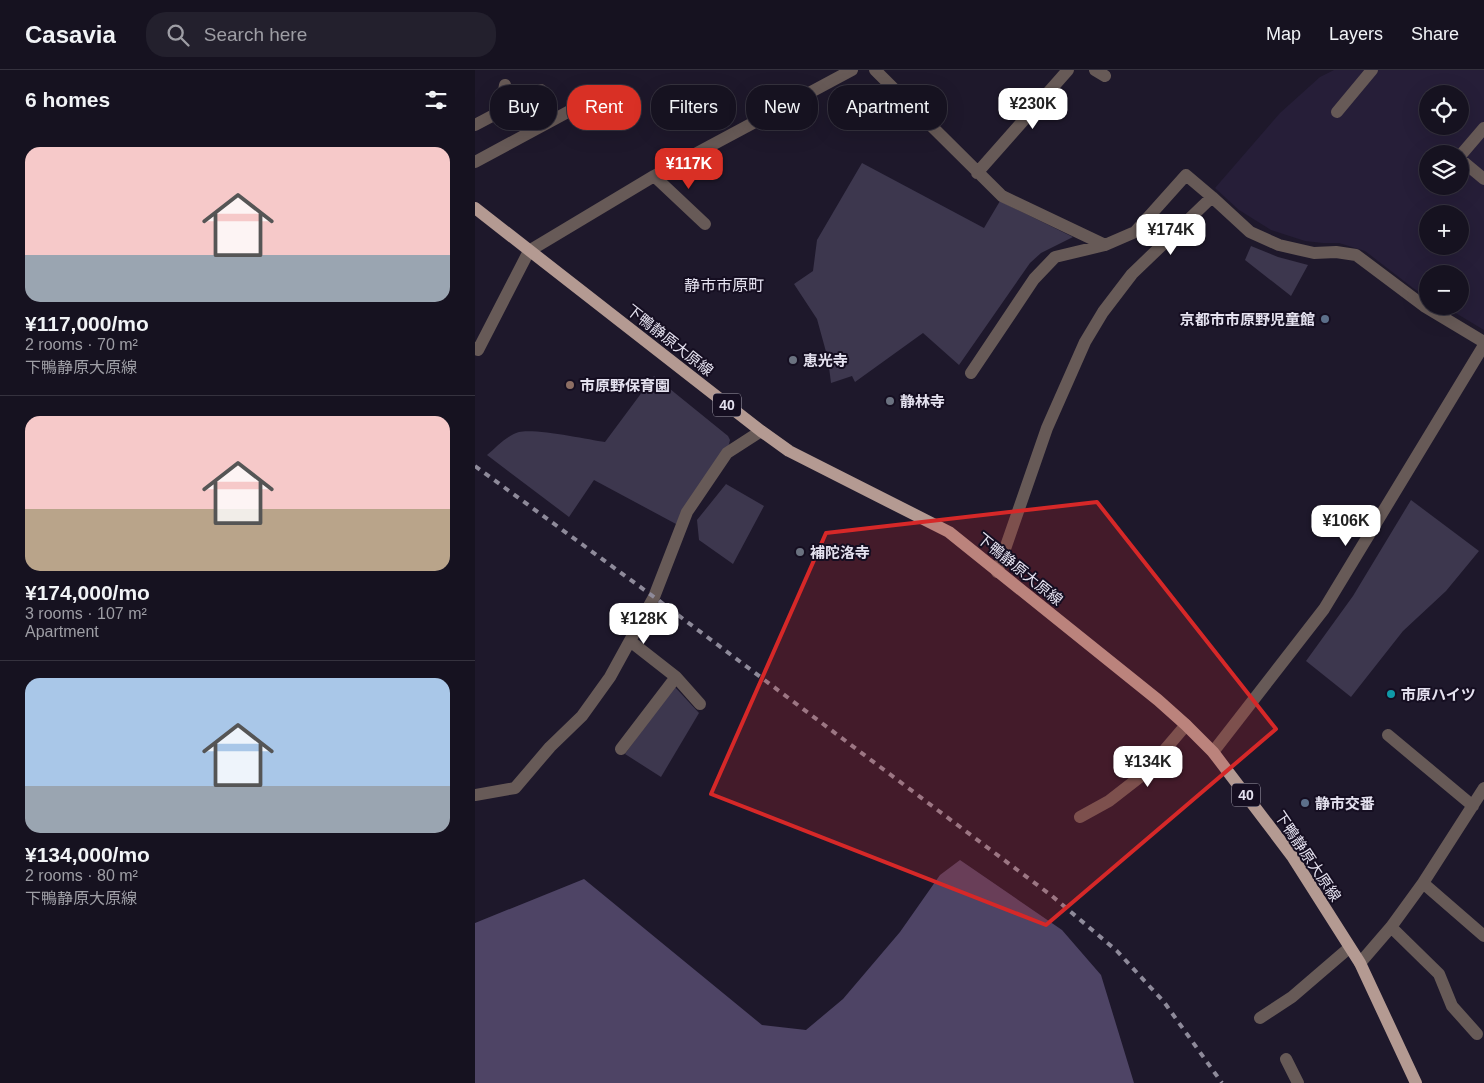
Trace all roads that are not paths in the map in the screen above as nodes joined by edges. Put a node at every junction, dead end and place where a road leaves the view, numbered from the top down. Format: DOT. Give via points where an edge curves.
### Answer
graph roads {
  1 [pos="852,70"];
  2 [pos="875,70"];
  3 [pos="1068,70"];
  4 [pos="1372,70"];
  5 [pos="567,112"];
  6 [pos="1337,112"];
  7 [pos="490,117"];
  8 [pos="475,125"];
  9 [pos="1484,128"];
  10 [pos="1469,147"];
  11 [pos="475,162"];
  12 [pos="1469,166"];
  13 [pos="977,173"];
  14 [pos="654,176"];
  15 [pos="1484,179"];
  16 [pos="1212,198"];
  17 [pos="475,208"];
  18 [pos="705,224"];
  19 [pos="1105,245"];
  20 [pos="529,251"];
  21 [pos="1484,343"];
  22 [pos="475,348"];
  23 [pos="971,373"];
  24 [pos="761,431"];
  25 [pos="997,572"];
  26 [pos="630,641"];
  27 [pos="676,677"];
  28 [pos="700,704"];
  29 [pos="1186,725"];
  30 [pos="1388,735"];
  31 [pos="621,749"];
  32 [pos="1213,752"];
  33 [pos="1484,788"];
  34 [pos="475,796"];
  35 [pos="1473,806"];
  36 [pos="1080,817"];
  37 [pos="1423,883"];
  38 [pos="1391,927"];
  39 [pos="1484,936"];
  40 [pos="1349,948"];
  41 [pos="1360,962"];
  42 [pos="1260,1018"];
  43 [pos="1477,1034"];
  44 [pos="1286,1059"];
  45 [pos="1297,1083"];
  46 [pos="1416,1083"];
  1 -- 14 [label="street"];
  2 -- 13 [label="street"];
  3 -- 13 [label="street"];
  4 -- 6 [label="street"];
  5 -- 11 [label="street"];
  7 -- 8 [label="street"];
  9 -- 10 [label="street"];
  12 -- 15 [label="street"];
  13 -- 19 [label="street" via="1002,196"];
  14 -- 18 [label="street"];
  14 -- 20 [label="street"];
  16 -- 19 [label="street" via="1186,175 1135,232"];
  16 -- 21 [label="street" via="1250,232 1279,245 1314,253 1356,255 1424,306"];
  16 -- 25 [label="street" via="1133,274 1103,312 1085,342 1047,428"];
  17 -- 20 [label="main road, 下鴨静原大原線 / 40"];
  19 -- 23 [label="street" via="1055,257 1034,279"];
  20 -- 22 [label="street" via="479,350"];
  20 -- 24 [label="main road, 下鴨静原大原線 / 40"];
  21 -- 32 [label="street" via="1324,609"];
  24 -- 25 [label="main road, 下鴨静原大原線 / 40" via="789,451 949,532"];
  24 -- 26 [label="street" via="727,453 687,512 654,597"];
  25 -- 29 [label="main road, 下鴨静原大原線 / 40"];
  26 -- 27 [label="street"];
  26 -- 34 [label="street" via="610,677 582,716 515,788"];
  27 -- 28 [label="street"];
  27 -- 31 [label="street"];
  29 -- 32 [label="main road, 下鴨静原大原線 / 40"];
  29 -- 36 [label="street" via="1145,773 1109,801"];
  30 -- 35 [label="street"];
  32 -- 40 [label="main road, 下鴨静原大原線 / 40" via="1292,856"];
  33 -- 35 [label="street"];
  35 -- 37 [label="street"];
  37 -- 38 [label="street"];
  37 -- 39 [label="street"];
  38 -- 41 [label="street"];
  38 -- 43 [label="street" via="1439,974 1452,1006"];
  40 -- 41 [label="main road, 下鴨静原大原線 / 40"];
  40 -- 42 [label="street" via="1292,997"];
  41 -- 46 [label="main road, 下鴨静原大原線 / 40"];
  44 -- 45 [label="street"];
}
